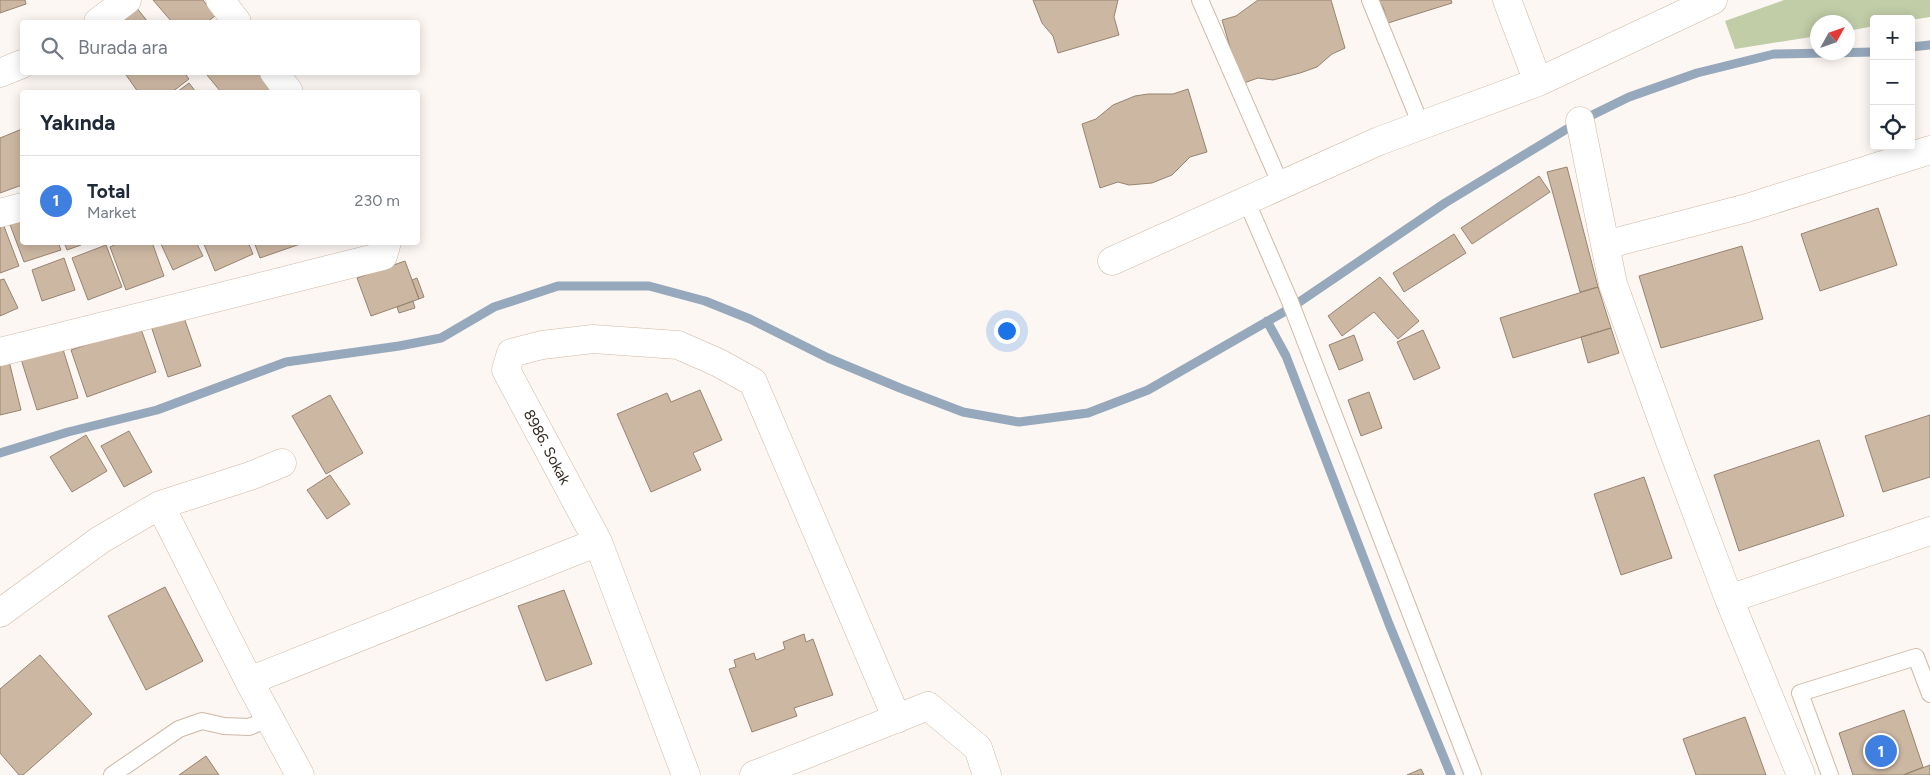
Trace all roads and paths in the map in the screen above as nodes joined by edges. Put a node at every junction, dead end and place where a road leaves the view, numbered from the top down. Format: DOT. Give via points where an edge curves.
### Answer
graph roads {
  1 [pos="127,0"];
  2 [pos="220,0"];
  3 [pos="1200,0"];
  4 [pos="1370,0"];
  5 [pos="1507,0"];
  6 [pos="1713,0"];
  7 [pos="101,20"];
  8 [pos="235,20"];
  9 [pos="20,65"];
  10 [pos="0,73"];
  11 [pos="276,75"];
  12 [pos="1538,82"];
  13 [pos="288,90"];
  14 [pos="1580,121"];
  15 [pos="1421,125"];
  16 [pos="1930,150"];
  17 [pos="1281,185"];
  18 [pos="1246,200"];
  19 [pos="20,208"];
  20 [pos="0,213"];
  21 [pos="387,245"];
  22 [pos="1605,245"];
  23 [pos="1112,261"];
  24 [pos="0,352"];
  25 [pos="282,463"];
  26 [pos="160,505"];
  27 [pos="1930,531"];
  28 [pos="598,542"];
  29 [pos="1729,599"];
  30 [pos="0,613"];
  31 [pos="249,681"];
  32 [pos="1930,694"];
  33 [pos="270,718"];
  34 [pos="897,718"];
  35 [pos="112,775"];
  36 [pos="300,775"];
  37 [pos="686,775"];
  38 [pos="754,775"];
  39 [pos="987,775"];
  40 [pos="1473,775"];
  41 [pos="1801,775"];
  42 [pos="1830,775"];
  1 -- 7 [label="street"];
  2 -- 8 [label="street"];
  3 -- 17 [label="lane"];
  4 -- 15 [label="lane"];
  5 -- 12 [label="street"];
  6 -- 12 [label="street"];
  9 -- 10 [label="street"];
  11 -- 13 [label="street"];
  12 -- 15 [label="street"];
  14 -- 22 [label="street"];
  15 -- 17 [label="street"];
  16 -- 22 [label="street" via="1747,208"];
  17 -- 18 [label="street"];
  18 -- 23 [label="street"];
  18 -- 40 [label="lane" via="1290,299"];
  19 -- 20 [label="street"];
  21 -- 24 [label="street" via="383,256"];
  22 -- 29 [label="street" via="1614,284"];
  25 -- 26 [label="street"];
  26 -- 30 [label="street" via="100,540"];
  26 -- 31 [label="street"];
  27 -- 29 [label="street"];
  28 -- 31 [label="street"];
  28 -- 34 [label="street, 8986. Sokak" via="506,370 512,353 542,345 593,339 678,345 753,382"];
  28 -- 37 [label="street, 8986. Sokak"];
  29 -- 41 [label="street"];
  31 -- 33 [label="street"];
  32 -- 42 [label="lane" via="1916,657 1800,693"];
  33 -- 35 [label="lane" via="249,727 202,721 179,730"];
  33 -- 36 [label="street"];
  34 -- 38 [label="street"];
  34 -- 39 [label="street" via="928,706 978,748"];
}
